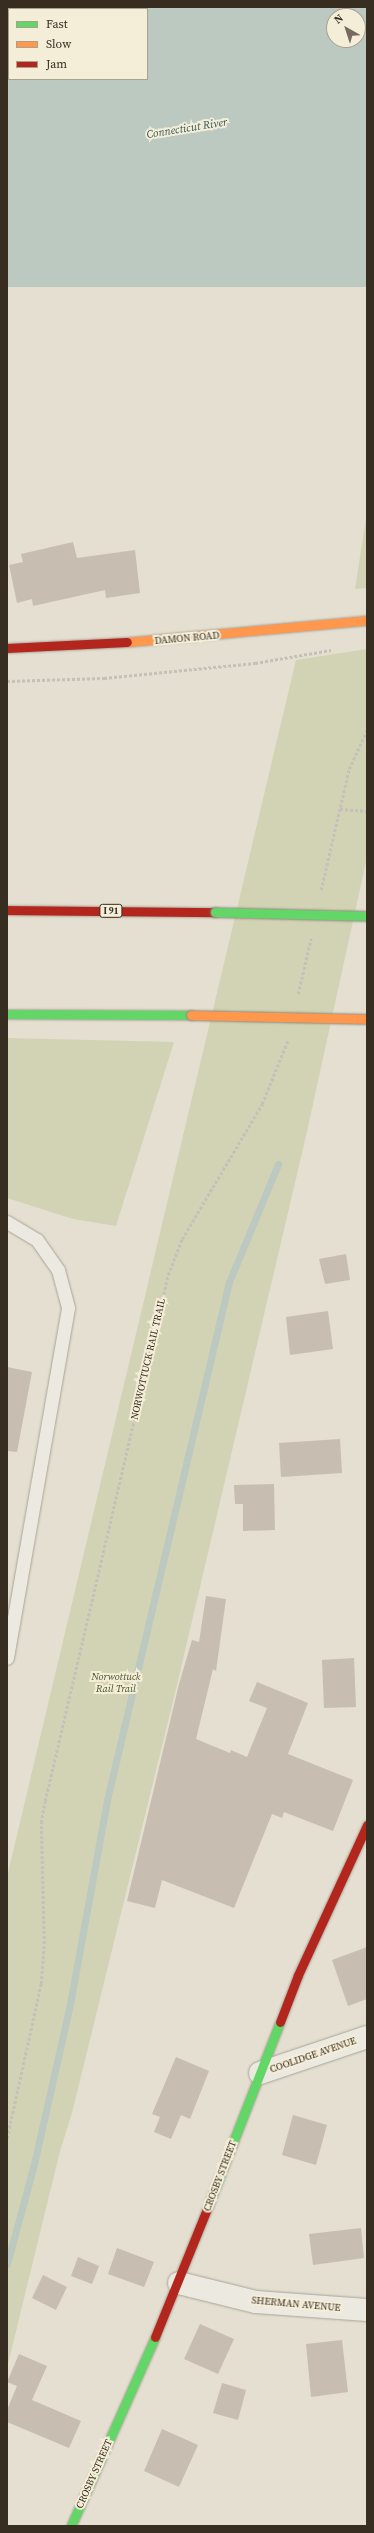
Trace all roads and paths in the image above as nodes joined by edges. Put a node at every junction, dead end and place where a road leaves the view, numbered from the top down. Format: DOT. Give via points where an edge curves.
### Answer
graph roads {
  1 [pos="367,620"];
  2 [pos="7,634"];
  3 [pos="11,648"];
  4 [pos="338,648"];
  5 [pos="7,681"];
  6 [pos="367,730"];
  7 [pos="349,769"];
  8 [pos="340,809"];
  9 [pos="367,811"];
  10 [pos="7,910"];
  11 [pos="367,916"];
  12 [pos="7,1014"];
  13 [pos="367,1019"];
  14 [pos="285,1051"];
  15 [pos="7,1222"];
  16 [pos="7,1658"];
  17 [pos="367,1825"];
  18 [pos="367,2037"];
  19 [pos="260,2073"];
  20 [pos="7,2138"];
  21 [pos="179,2283"];
  22 [pos="367,2310"];
  23 [pos="71,2526"];
  1 -- 3 [label="main road, DAMON ROAD" via="158,641"];
  2 -- 3 [label="lane"];
  4 -- 5 [label="path" via="255,663 104,678"];
  6 -- 7 [label="path" via="354,752"];
  8 -- 9 [label="path"];
  10 -- 11 [label="main road, I 91, bridge"];
  12 -- 13 [label="main road, bridge"];
  14 -- 20 [label="path, NORWOTTUCK RAIL TRAIL" via="262,1104 182,1239 168,1275 45,1800 41,1823 44,1944 41,1984"];
  15 -- 16 [label="lane" via="37,1240 58,1270 68,1308"];
  17 -- 19 [label="main road, CROSBY STREET" via="298,1975"];
  18 -- 19 [label="street, COOLIDGE AVENUE"];
  19 -- 21 [label="main road, CROSBY STREET"];
  21 -- 22 [label="street, SHERMAN AVENUE" via="256,2302"];
  21 -- 23 [label="main road, CROSBY STREET"];
}
